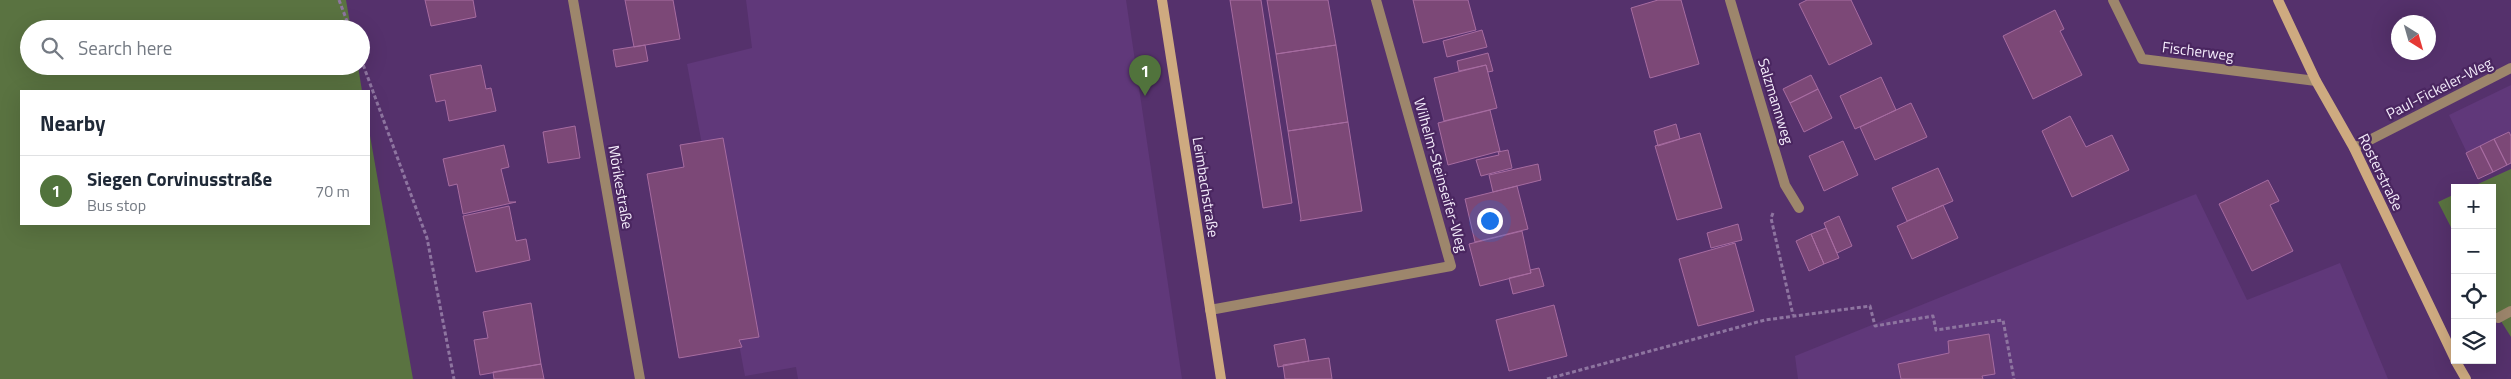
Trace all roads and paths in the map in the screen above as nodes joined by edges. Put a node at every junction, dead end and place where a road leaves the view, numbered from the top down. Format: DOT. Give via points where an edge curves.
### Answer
graph roads {
  1 [pos="339,0"];
  2 [pos="573,0"];
  3 [pos="1162,0"];
  4 [pos="1376,0"];
  5 [pos="1730,0"];
  6 [pos="2113,0"];
  7 [pos="2278,0"];
  8 [pos="347,20"];
  9 [pos="2511,68"];
  10 [pos="367,75"];
  11 [pos="2316,81"];
  12 [pos="2354,148"];
  13 [pos="1785,185"];
  14 [pos="1800,208"];
  15 [pos="1210,310"];
  16 [pos="2511,311"];
  17 [pos="1793,315"];
  18 [pos="2498,318"];
  19 [pos="2451,352"];
  20 [pos="2457,364"];
  21 [pos="454,379"];
  22 [pos="640,379"];
  23 [pos="1221,379"];
  24 [pos="1547,379"];
  25 [pos="2014,379"];
  26 [pos="2466,379"];
  1 -- 8 [label="path"];
  2 -- 22 [label="street, Mörikestraße"];
  3 -- 15 [label="street, Leimbachstraße"];
  4 -- 15 [label="street, Wilhelm-Steinseifer-Weg" via="1451,266"];
  5 -- 13 [label="street, Salzmannweg"];
  6 -- 11 [label="street, Fischerweg" via="2142,59"];
  7 -- 11 [label="street, Rosterstraße"];
  9 -- 12 [label="street, Paul-Fickeler-Weg"];
  10 -- 21 [label="path" via="428,238"];
  11 -- 12 [label="street, Rosterstraße"];
  12 -- 19 [label="street, Rosterstraße"];
  13 -- 14 [label="street, Salzmannweg"];
  13 -- 17 [label="path" via="1771,218"];
  15 -- 23 [label="street, Leimbachstraße"];
  16 -- 18 [label="street"];
  17 -- 24 [label="path"];
  17 -- 25 [label="path" via="1870,306 1875,326 1933,316 1936,330 2003,320"];
  20 -- 26 [label="street, Rosterstraße"];
}
